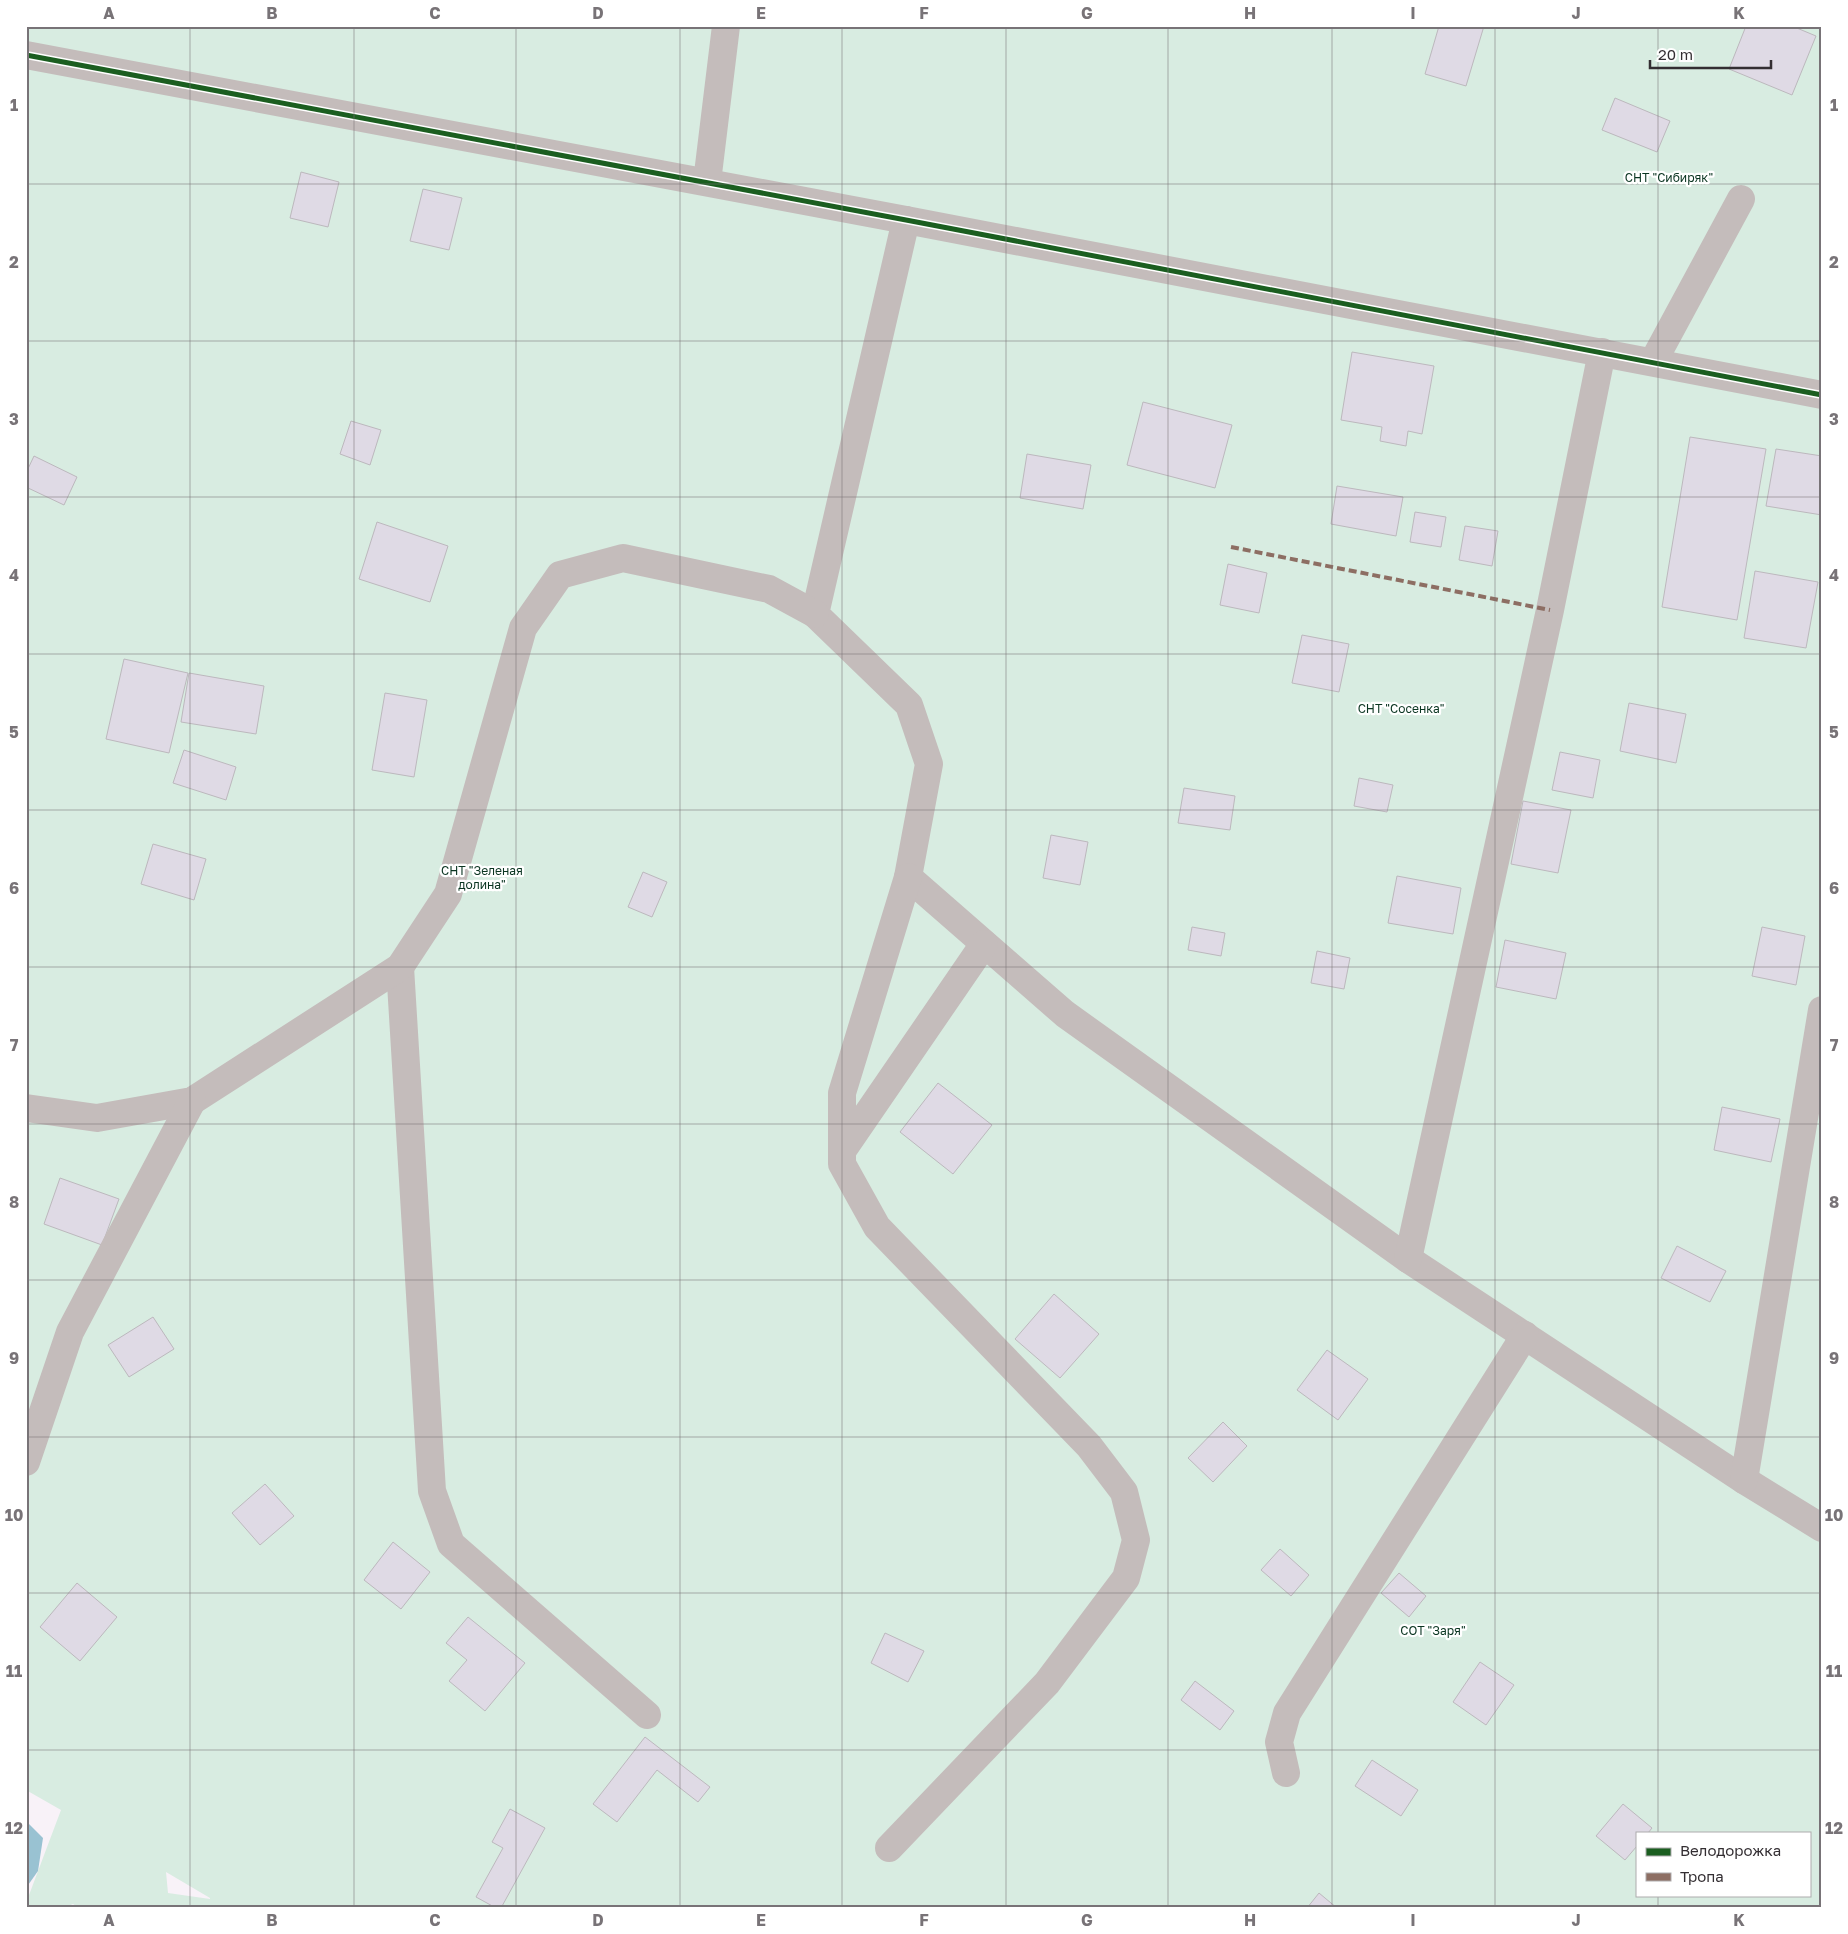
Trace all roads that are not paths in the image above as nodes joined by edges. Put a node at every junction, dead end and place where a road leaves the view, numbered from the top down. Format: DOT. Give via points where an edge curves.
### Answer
graph roads {
  1 [pos="726,26"];
  2 [pos="26,55"];
  3 [pos="707,182"];
  4 [pos="1741,199"];
  5 [pos="906,220"];
  6 [pos="1602,352"];
  7 [pos="1653,362"];
  8 [pos="1822,395"];
  9 [pos="814,614"];
  10 [pos="908,877"];
  11 [pos="984,944"];
  12 [pos="400,967"];
  13 [pos="1822,1010"];
  14 [pos="192,1101"];
  15 [pos="26,1108"];
  16 [pos="842,1151"];
  17 [pos="1408,1259"];
  18 [pos="1525,1335"];
  19 [pos="26,1462"];
  20 [pos="1744,1480"];
  21 [pos="1822,1528"];
  22 [pos="647,1715"];
  23 [pos="1286,1773"];
  24 [pos="889,1848"];
  1 -- 3 [label="street"];
  2 -- 3 [label="street"];
  3 -- 5 [label="street"];
  4 -- 7 [label="street"];
  5 -- 6 [label="street"];
  5 -- 9 [label="street"];
  6 -- 7 [label="street"];
  6 -- 17 [label="street" via="1550,610"];
  7 -- 8 [label="street"];
  9 -- 10 [label="street" via="909,705 929,764"];
  9 -- 12 [label="street" via="769,589 623,558 560,575 523,628 448,894"];
  10 -- 11 [label="street"];
  10 -- 16 [label="street" via="842,1093"];
  11 -- 16 [label="street"];
  11 -- 17 [label="street" via="1065,1014"];
  12 -- 14 [label="street"];
  12 -- 22 [label="street" via="432,1491 452,1544"];
  13 -- 20 [label="street"];
  14 -- 15 [label="street" via="97,1118"];
  14 -- 19 [label="street" via="70,1332"];
  16 -- 24 [label="street" via="842,1164 877,1226 1089,1446 1124,1492 1136,1540 1126,1578 1047,1683"];
  17 -- 18 [label="street"];
  18 -- 20 [label="street"];
  18 -- 23 [label="street" via="1286,1713 1278,1742"];
  20 -- 21 [label="street"];
}
